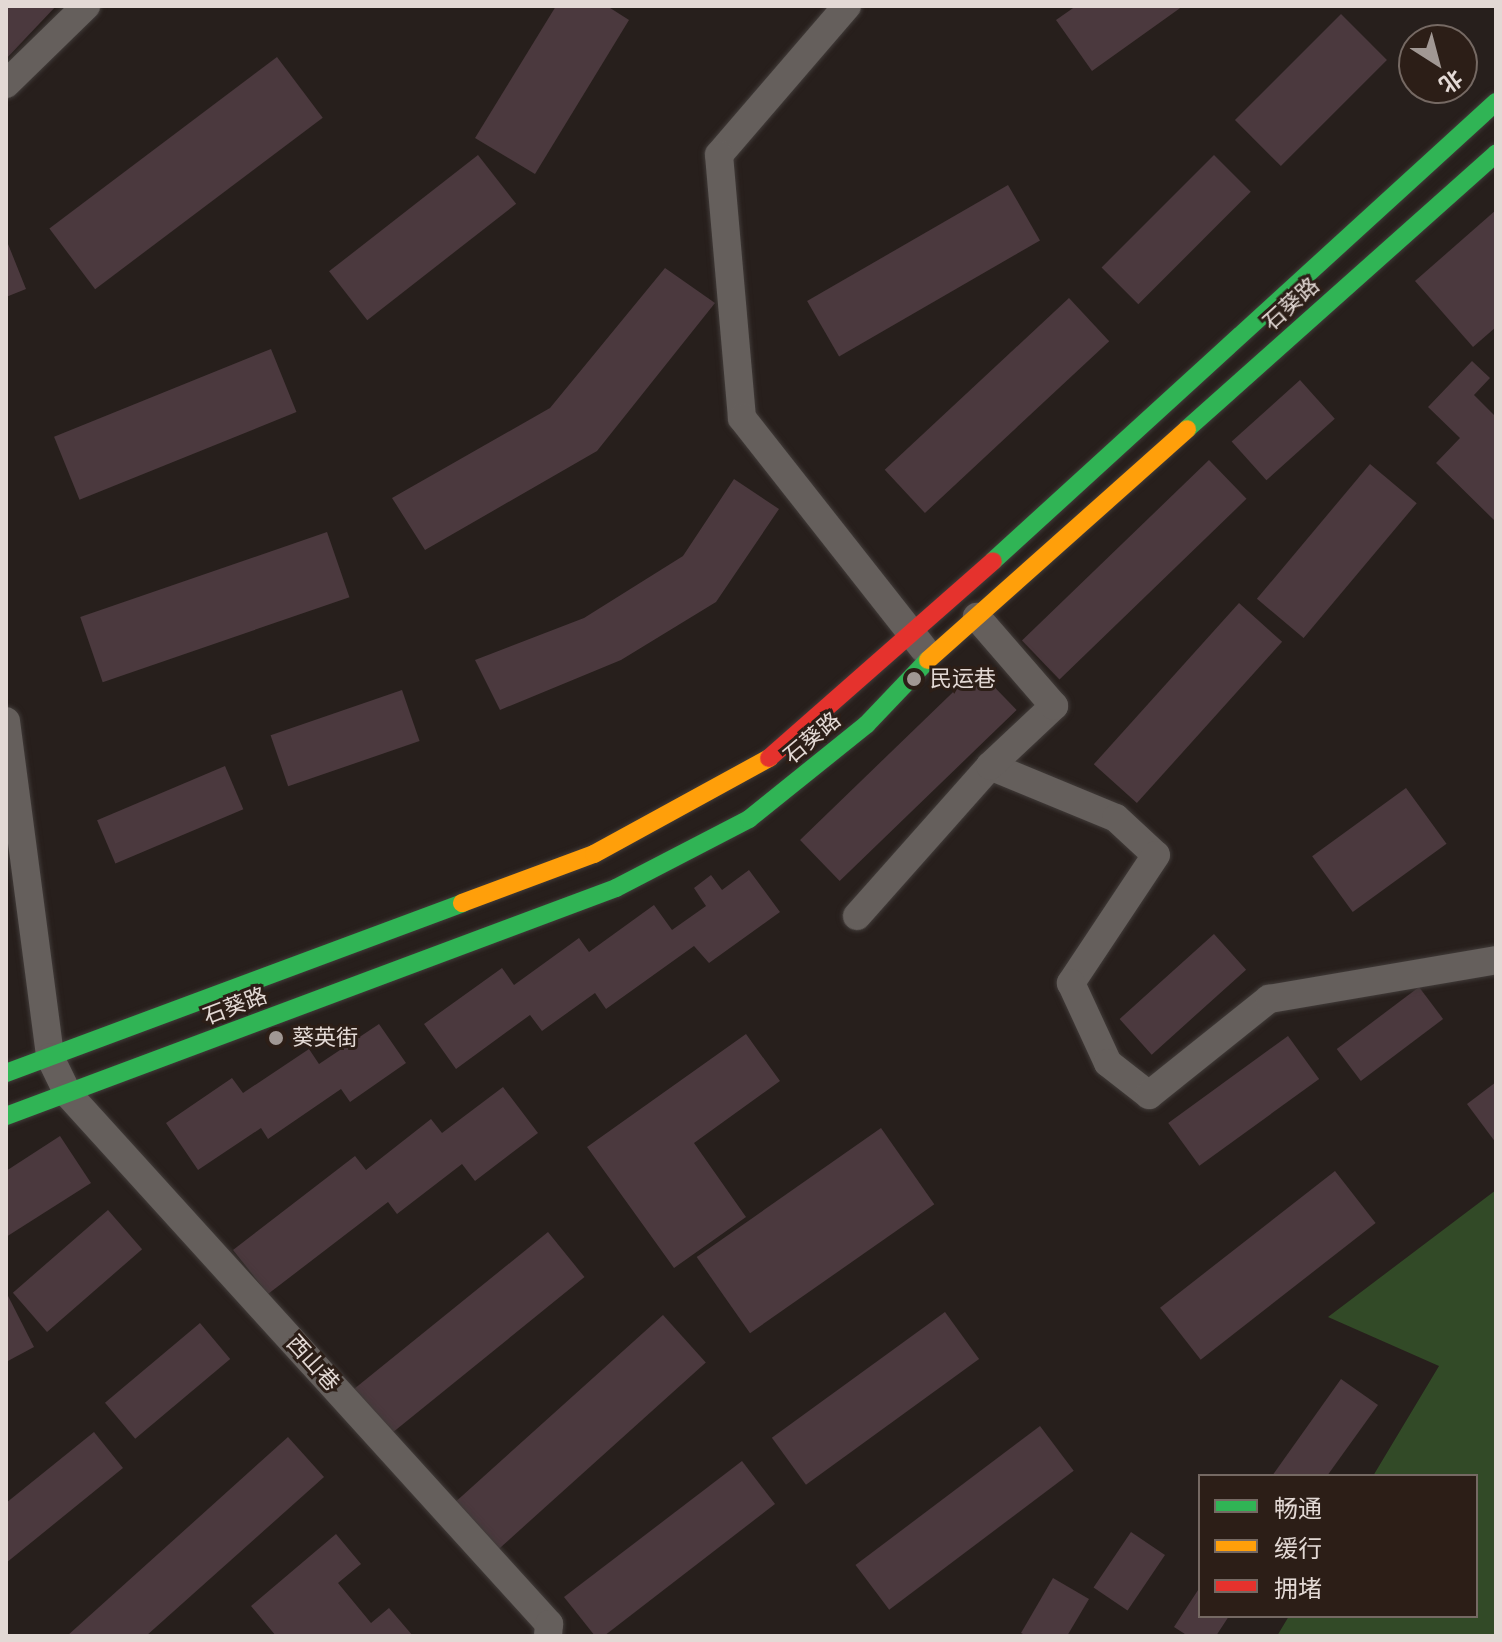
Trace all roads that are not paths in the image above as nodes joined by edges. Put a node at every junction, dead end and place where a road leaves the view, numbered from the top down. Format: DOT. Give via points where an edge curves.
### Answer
graph roads {
  1 [pos="86,6"];
  2 [pos="847,6"];
  3 [pos="6,84"];
  4 [pos="1496,102"];
  5 [pos="1496,154"];
  6 [pos="977,617"];
  7 [pos="913,636"];
  8 [pos="931,657"];
  9 [pos="6,721"];
  10 [pos="990,766"];
  11 [pos="857,916"];
  12 [pos="1496,960"];
  13 [pos="50,1057"];
  14 [pos="6,1073"];
  15 [pos="68,1094"];
  16 [pos="6,1116"];
  17 [pos="548,1636"];
  1 -- 3 [label="street"];
  2 -- 7 [label="street" via="719,155 742,418"];
  4 -- 7 [label="main road" via="1167,397"];
  5 -- 6 [label="main road, 石葵路"];
  6 -- 8 [label="main road, 石葵路"];
  6 -- 10 [label="street" via="1054,706"];
  7 -- 8 [label="street"];
  7 -- 13 [label="main road" via="762,764 654,826 594,854"];
  8 -- 15 [label="main road, 石葵路" via="867,724 784,792 749,819 664,866"];
  9 -- 13 [label="street, 西山巷"];
  10 -- 11 [label="street"];
  10 -- 12 [label="street" via="1116,818 1156,855 1071,983 1108,1063 1149,1095 1269,999"];
  13 -- 14 [label="main road"];
  13 -- 15 [label="street, 西山巷"];
  15 -- 16 [label="main road, 石葵路"];
  15 -- 17 [label="street, 西山巷" via="549,1624"];
}
